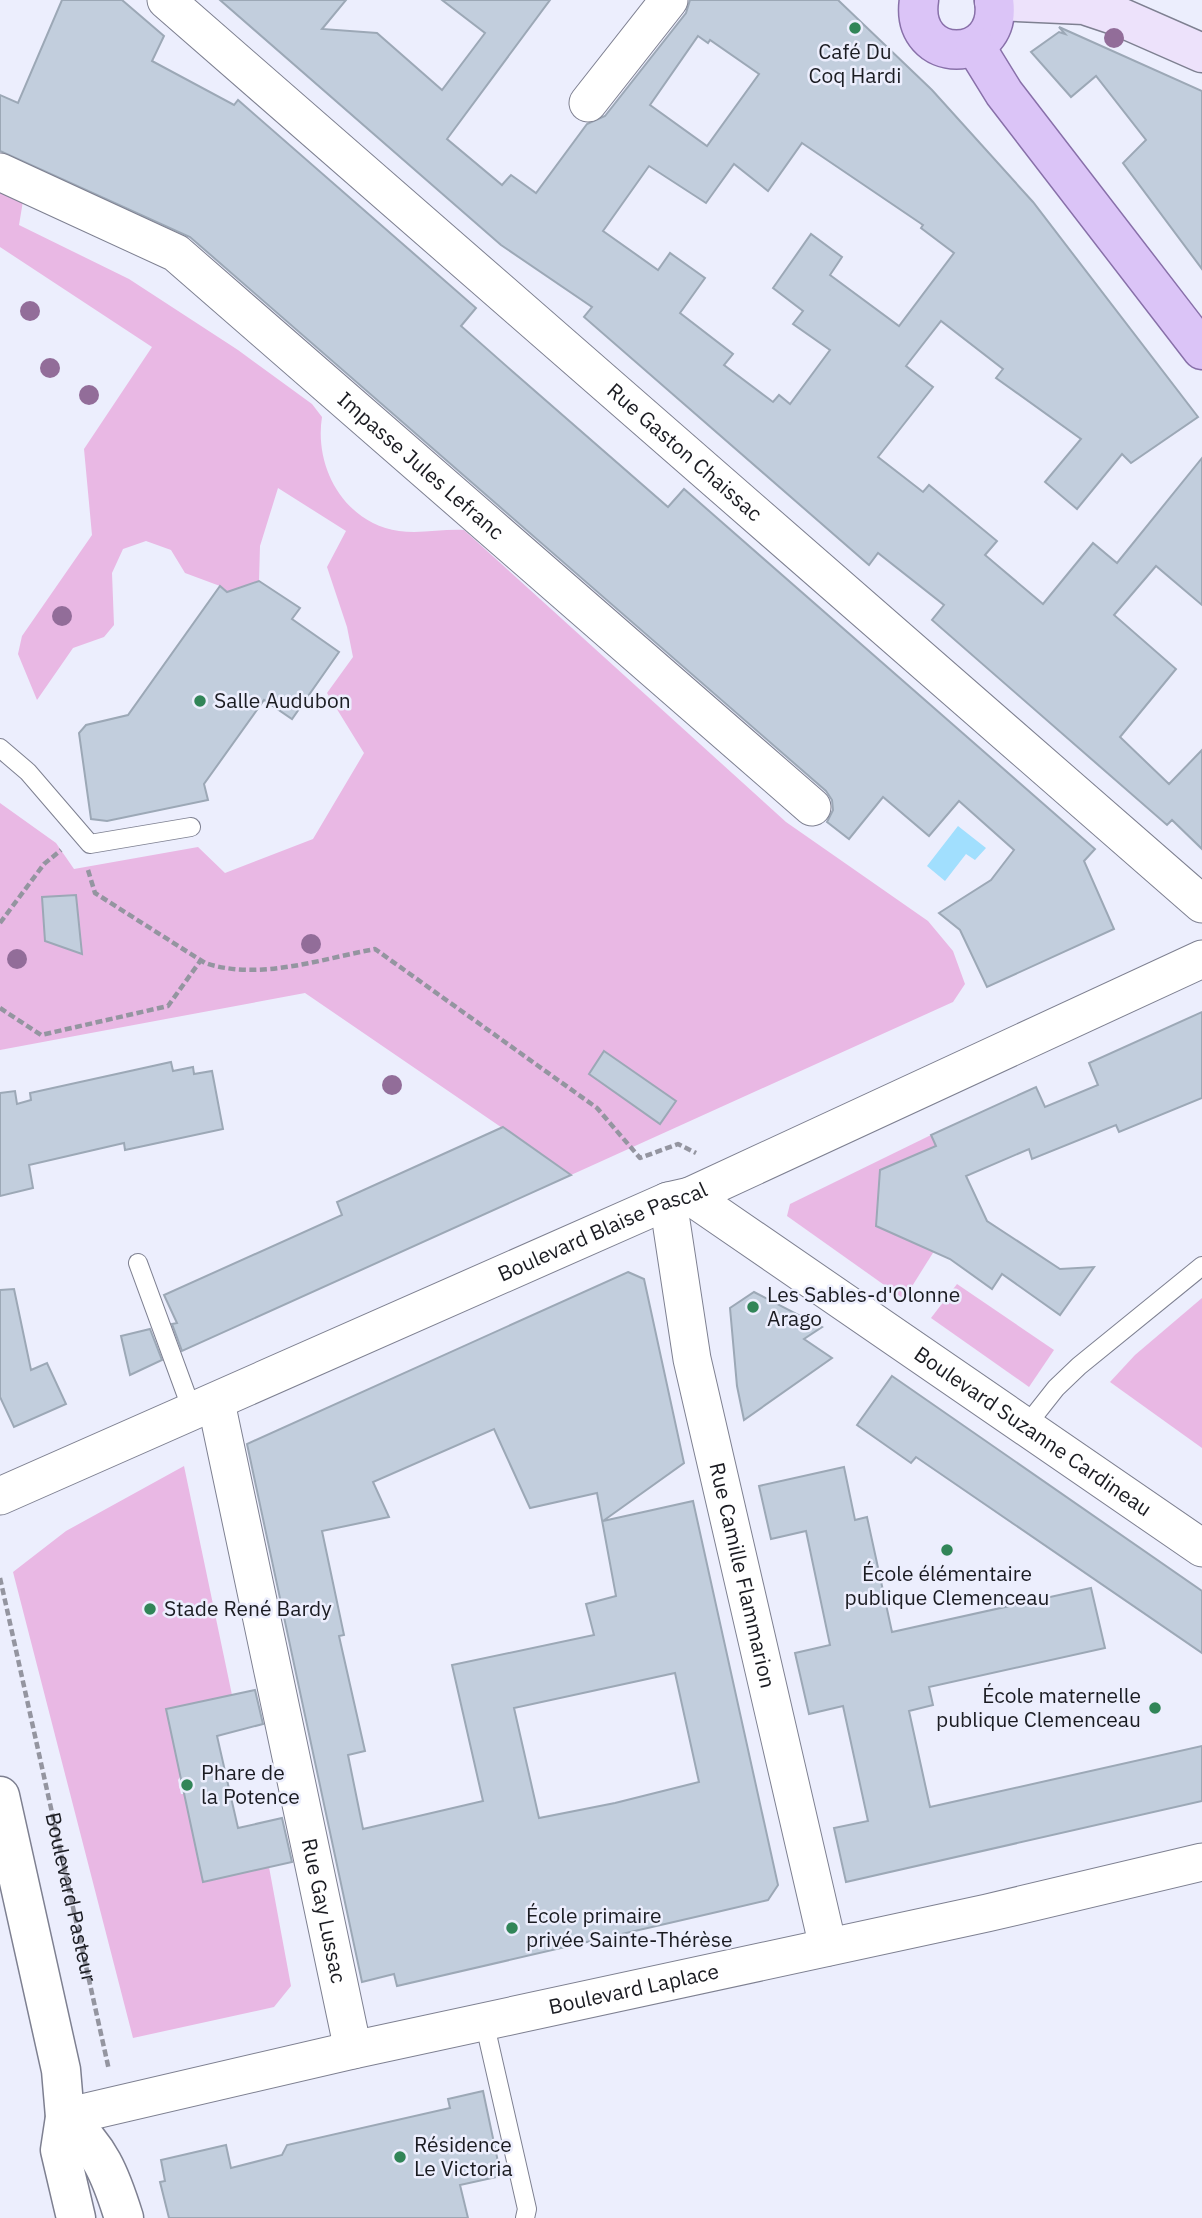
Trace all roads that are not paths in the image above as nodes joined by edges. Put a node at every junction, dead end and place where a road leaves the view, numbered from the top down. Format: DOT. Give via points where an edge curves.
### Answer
graph roads {
  1 [pos="166,0"];
  2 [pos="669,0"];
  3 [pos="919,0"];
  4 [pos="994,0"];
  5 [pos="975,46"];
  6 [pos="1202,54"];
  7 [pos="588,103"];
  8 [pos="0,172"];
  9 [pos="1202,350"];
  10 [pos="0,748"];
  11 [pos="812,807"];
  12 [pos="191,827"];
  13 [pos="1202,904"];
  14 [pos="1202,959"];
  15 [pos="679,1198"];
  16 [pos="138,1263"];
  17 [pos="1202,1266"];
  18 [pos="204,1408"];
  19 [pos="1026,1426"];
  20 [pos="0,1496"];
  21 [pos="1202,1548"];
  22 [pos="2,1816"];
  23 [pos="1202,1863"];
  24 [pos="828,1947"];
  25 [pos="484,2021"];
  26 [pos="353,2050"];
  27 [pos="65,2117"];
  28 [pos="76,2218"];
  29 [pos="124,2218"];
  30 [pos="525,2218"];
  1 -- 13 [label="street, Rue Gaston Chaissac"];
  2 -- 7 [label="street"];
  3 -- 5 [label="main road" via="917,12 927,37 949,50"];
  4 -- 5 [label="main road" via="990,32"];
  4 -- 6 [label="main road" via="1084,5"];
  5 -- 9 [label="main road" via="1004,93"];
  8 -- 11 [label="street, Impasse Jules Lefranc" via="176,253"];
  10 -- 12 [label="lane" via="28,772 86,839"];
  14 -- 15 [label="street, Boulevard Blaise Pascal"];
  15 -- 18 [label="street, Boulevard Blaise Pascal"];
  15 -- 19 [label="street, Boulevard Suzanne Cardineau"];
  15 -- 24 [label="street, Rue Camille Flammarion" via="692,1359"];
  16 -- 18 [label="lane"];
  17 -- 19 [label="lane" via="1079,1366"];
  18 -- 20 [label="street, Boulevard Blaise Pascal"];
  18 -- 26 [label="street, Rue Gay Lussac"];
  19 -- 21 [label="street, Boulevard Suzanne Cardineau"];
  22 -- 27 [label="street" via="61,2070"];
  23 -- 24 [label="street, Boulevard Laplace"];
  24 -- 25 [label="street, Boulevard Laplace"];
  25 -- 26 [label="street, Boulevard Laplace"];
  25 -- 30 [label="lane" via="527,2209"];
  26 -- 27 [label="street, Boulevard Laplace"];
  27 -- 28 [label="street" via="60,2150"];
  27 -- 29 [label="street" via="91,2141 113,2182"];
}
